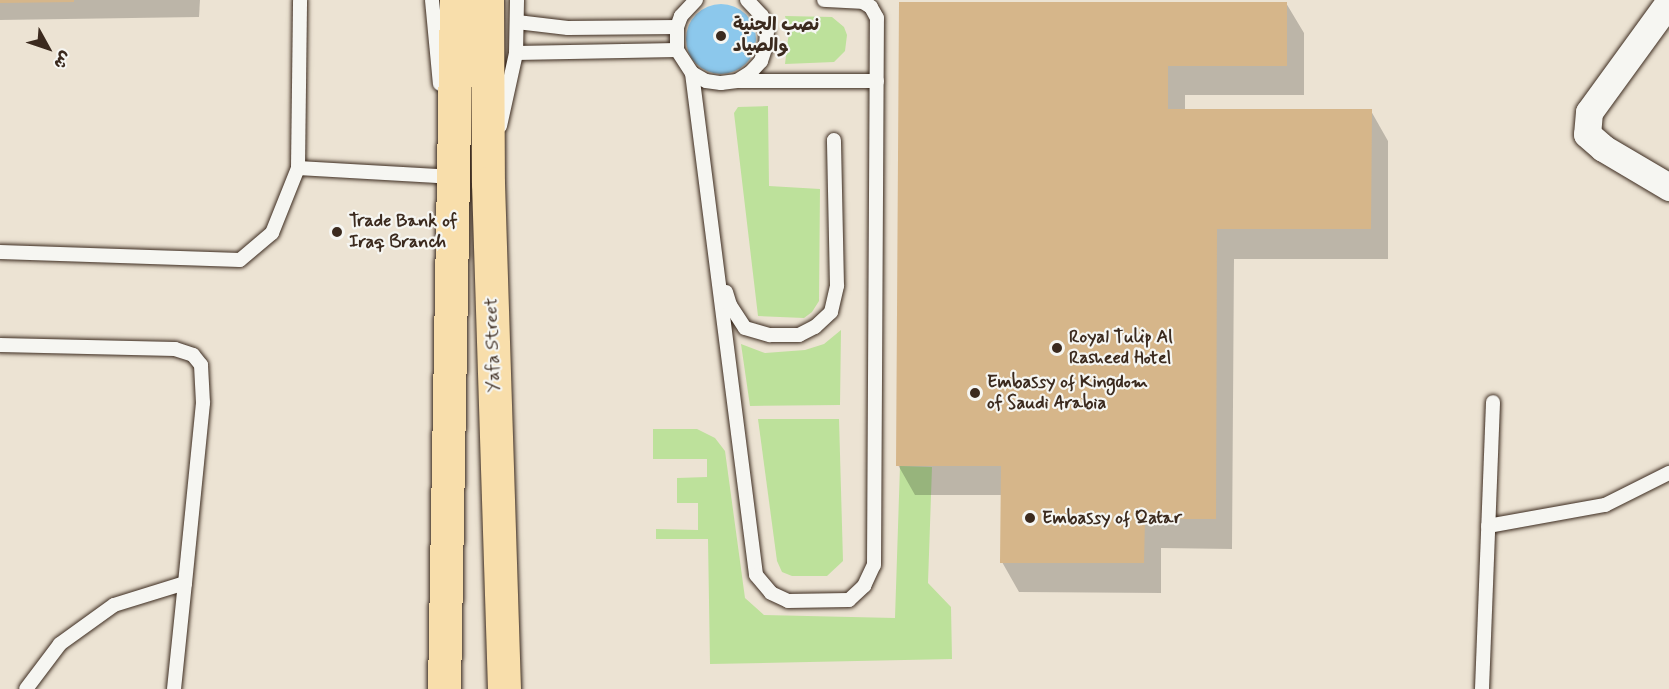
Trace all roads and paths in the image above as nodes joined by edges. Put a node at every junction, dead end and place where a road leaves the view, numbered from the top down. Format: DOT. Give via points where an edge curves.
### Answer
graph roads {
  1 [pos="300,0"];
  2 [pos="432,0"];
  3 [pos="456,0"];
  4 [pos="487,0"];
  5 [pos="517,0"];
  6 [pos="696,0"];
  7 [pos="747,0"];
  8 [pos="824,0"];
  9 [pos="1669,2"];
  10 [pos="517,22"];
  11 [pos="677,27"];
  12 [pos="677,50"];
  13 [pos="516,53"];
  14 [pos="692,73"];
  15 [pos="737,81"];
  16 [pos="877,81"];
  17 [pos="834,140"];
  18 [pos="298,168"];
  19 [pos="455,177"];
  20 [pos="488,183"];
  21 [pos="1669,187"];
  22 [pos="714,246"];
  23 [pos="0,252"];
  24 [pos="0,345"];
  25 [pos="1493,402"];
  26 [pos="1669,473"];
  27 [pos="1488,526"];
  28 [pos="185,583"];
  29 [pos="26,689"];
  30 [pos="174,689"];
  31 [pos="444,689"];
  32 [pos="504,689"];
  33 [pos="1482,689"];
  1 -- 18 [label="lane"];
  2 -- 19 [label="lane"];
  3 -- 19 [label="highway"];
  4 -- 20 [label="highway, Yafa Street"];
  5 -- 10 [label="lane"];
  6 -- 11 [label="lane" via="681,16"];
  7 -- 15 [label="lane" via="762,15 767,30 766,46 761,61"];
  8 -- 16 [label="lane" via="863,2 874,12"];
  9 -- 21 [label="street" via="1589,112 1587,134 1603,148"];
  10 -- 11 [label="lane" via="568,28"];
  10 -- 13 [label="lane"];
  11 -- 12 [label="lane"];
  12 -- 13 [label="lane"];
  12 -- 14 [label="lane"];
  13 -- 20 [label="lane"];
  14 -- 15 [label="lane" via="714,82"];
  14 -- 22 [label="lane"];
  15 -- 16 [label="lane"];
  16 -- 22 [label="lane" via="874,565 864,586 849,600 788,602 771,593 756,575"];
  17 -- 22 [label="lane" via="837,286 831,312 815,327 799,335 770,335 745,328 730,305"];
  18 -- 19 [label="lane"];
  18 -- 23 [label="lane" via="272,233 240,260"];
  19 -- 31 [label="highway"];
  20 -- 32 [label="highway, Yafa Street"];
  24 -- 28 [label="lane" via="176,349 193,355 201,365 203,403"];
  25 -- 27 [label="lane"];
  26 -- 27 [label="lane" via="1605,505"];
  27 -- 33 [label="lane"];
  28 -- 29 [label="lane" via="114,605 60,644"];
  28 -- 30 [label="lane"];
}
